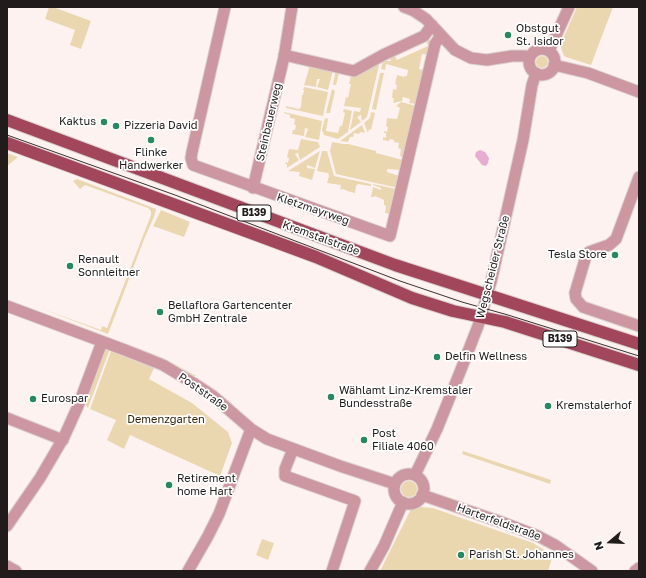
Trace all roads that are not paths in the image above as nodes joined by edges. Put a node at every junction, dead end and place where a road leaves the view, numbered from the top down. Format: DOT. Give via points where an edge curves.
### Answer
graph roads {
  1 [pos="225,7"];
  2 [pos="292,7"];
  3 [pos="404,7"];
  4 [pos="569,7"];
  5 [pos="432,25"];
  6 [pos="441,35"];
  7 [pos="549,51"];
  8 [pos="284,55"];
  9 [pos="529,58"];
  10 [pos="554,65"];
  11 [pos="536,73"];
  12 [pos="639,92"];
  13 [pos="7,120"];
  14 [pos="7,143"];
  15 [pos="639,177"];
  16 [pos="253,188"];
  17 [pos="487,294"];
  18 [pos="7,306"];
  19 [pos="480,317"];
  20 [pos="639,326"];
  21 [pos="102,342"];
  22 [pos="639,344"];
  23 [pos="639,365"];
  24 [pos="7,418"];
  25 [pos="252,429"];
  26 [pos="62,440"];
  27 [pos="293,449"];
  28 [pos="415,475"];
  29 [pos="395,484"];
  30 [pos="422,495"];
  31 [pos="403,502"];
  32 [pos="7,526"];
  33 [pos="7,566"];
  34 [pos="639,568"];
  35 [pos="16,571"];
  36 [pos="188,571"];
  37 [pos="332,571"];
  38 [pos="370,571"];
  39 [pos="592,571"];
  40 [pos="635,571"];
  1 -- 16 [label="street, Kletzmayrweg" via="190,158 196,167"];
  2 -- 8 [label="street, Steinbauerweg"];
  3 -- 5 [label="street"];
  4 -- 7 [label="street"];
  5 -- 6 [label="street"];
  5 -- 8 [label="street" via="424,36 354,71"];
  6 -- 9 [label="street" via="456,50 471,58 487,60 516,55"];
  6 -- 16 [label="street, Kletzmayrweg" via="435,44 390,236"];
  7 -- 9 [label="street" via="539,49"];
  7 -- 10 [label="street"];
  8 -- 16 [label="street, Steinbauerweg"];
  9 -- 11 [label="street" via="530,66"];
  10 -- 11 [label="street" via="550,72"];
  10 -- 12 [label="street" via="588,73"];
  11 -- 17 [label="street, Wegscheider Straße"];
  13 -- 17 [label="main road, Kremstalstraße / B139" via="395,265"];
  14 -- 19 [label="main road, Kremstalstraße / B139" via="254,234 412,298"];
  15 -- 20 [label="street" via="616,239 586,256 575,293 576,299 583,307"];
  17 -- 19 [label="street, Wegscheider Straße"];
  17 -- 22 [label="main road, Kremstalstraße / B139"];
  18 -- 21 [label="street, Poststraße"];
  19 -- 23 [label="main road, B139" via="505,322"];
  19 -- 28 [label="street, Wegscheider Straße" via="448,402"];
  21 -- 25 [label="street, Poststraße" via="154,361 181,375 212,396"];
  21 -- 26 [label="street"];
  24 -- 26 [label="street"];
  25 -- 27 [label="street, Poststraße" via="267,439"];
  25 -- 36 [label="street" via="219,514"];
  26 -- 32 [label="street"];
  27 -- 29 [label="street, Poststraße"];
  27 -- 37 [label="street" via="285,476 355,502"];
  28 -- 29 [label="street" via="402,475"];
  28 -- 30 [label="street" via="422,483"];
  29 -- 31 [label="street" via="395,494"];
  30 -- 31 [label="street" via="415,502"];
  30 -- 39 [label="street, Harterfeldstraße" via="538,536"];
  31 -- 38 [label="street"];
  33 -- 35 [label="street"];
  34 -- 40 [label="street"];
}
